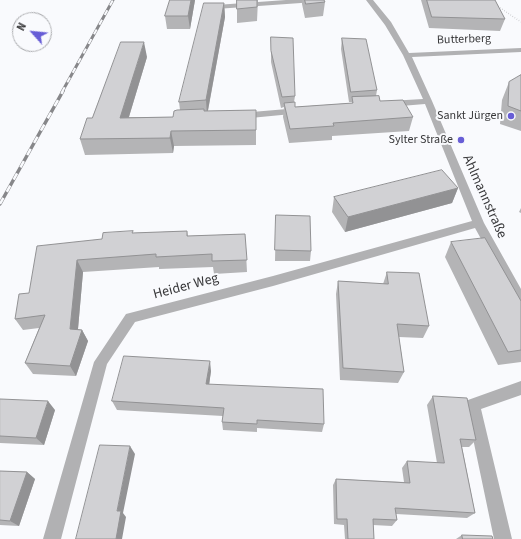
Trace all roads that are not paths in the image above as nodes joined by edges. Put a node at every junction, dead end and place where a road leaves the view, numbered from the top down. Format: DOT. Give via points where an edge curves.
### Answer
graph roads {
  1 [pos="315,0"];
  2 [pos="369,0"];
  3 [pos="216,7"];
  4 [pos="521,50"];
  5 [pos="407,54"];
  6 [pos="428,101"];
  7 [pos="381,104"];
  8 [pos="311,110"];
  9 [pos="227,118"];
  10 [pos="478,223"];
  11 [pos="521,300"];
  12 [pos="521,388"];
  13 [pos="52,539"];
  14 [pos="503,539"];
  1 -- 3 [label="street"];
  2 -- 5 [label="street, Ahlmannstraße"];
  4 -- 5 [label="street, Butterberg"];
  5 -- 6 [label="street, Ahlmannstraße"];
  6 -- 7 [label="street"];
  6 -- 10 [label="street, Ahlmannstraße"];
  8 -- 9 [label="street"];
  10 -- 11 [label="street, Ahlmannstraße"];
  10 -- 13 [label="street, Heider Weg" via="131,318 101,362"];
  12 -- 14 [label="street" via="473,404"];
}
